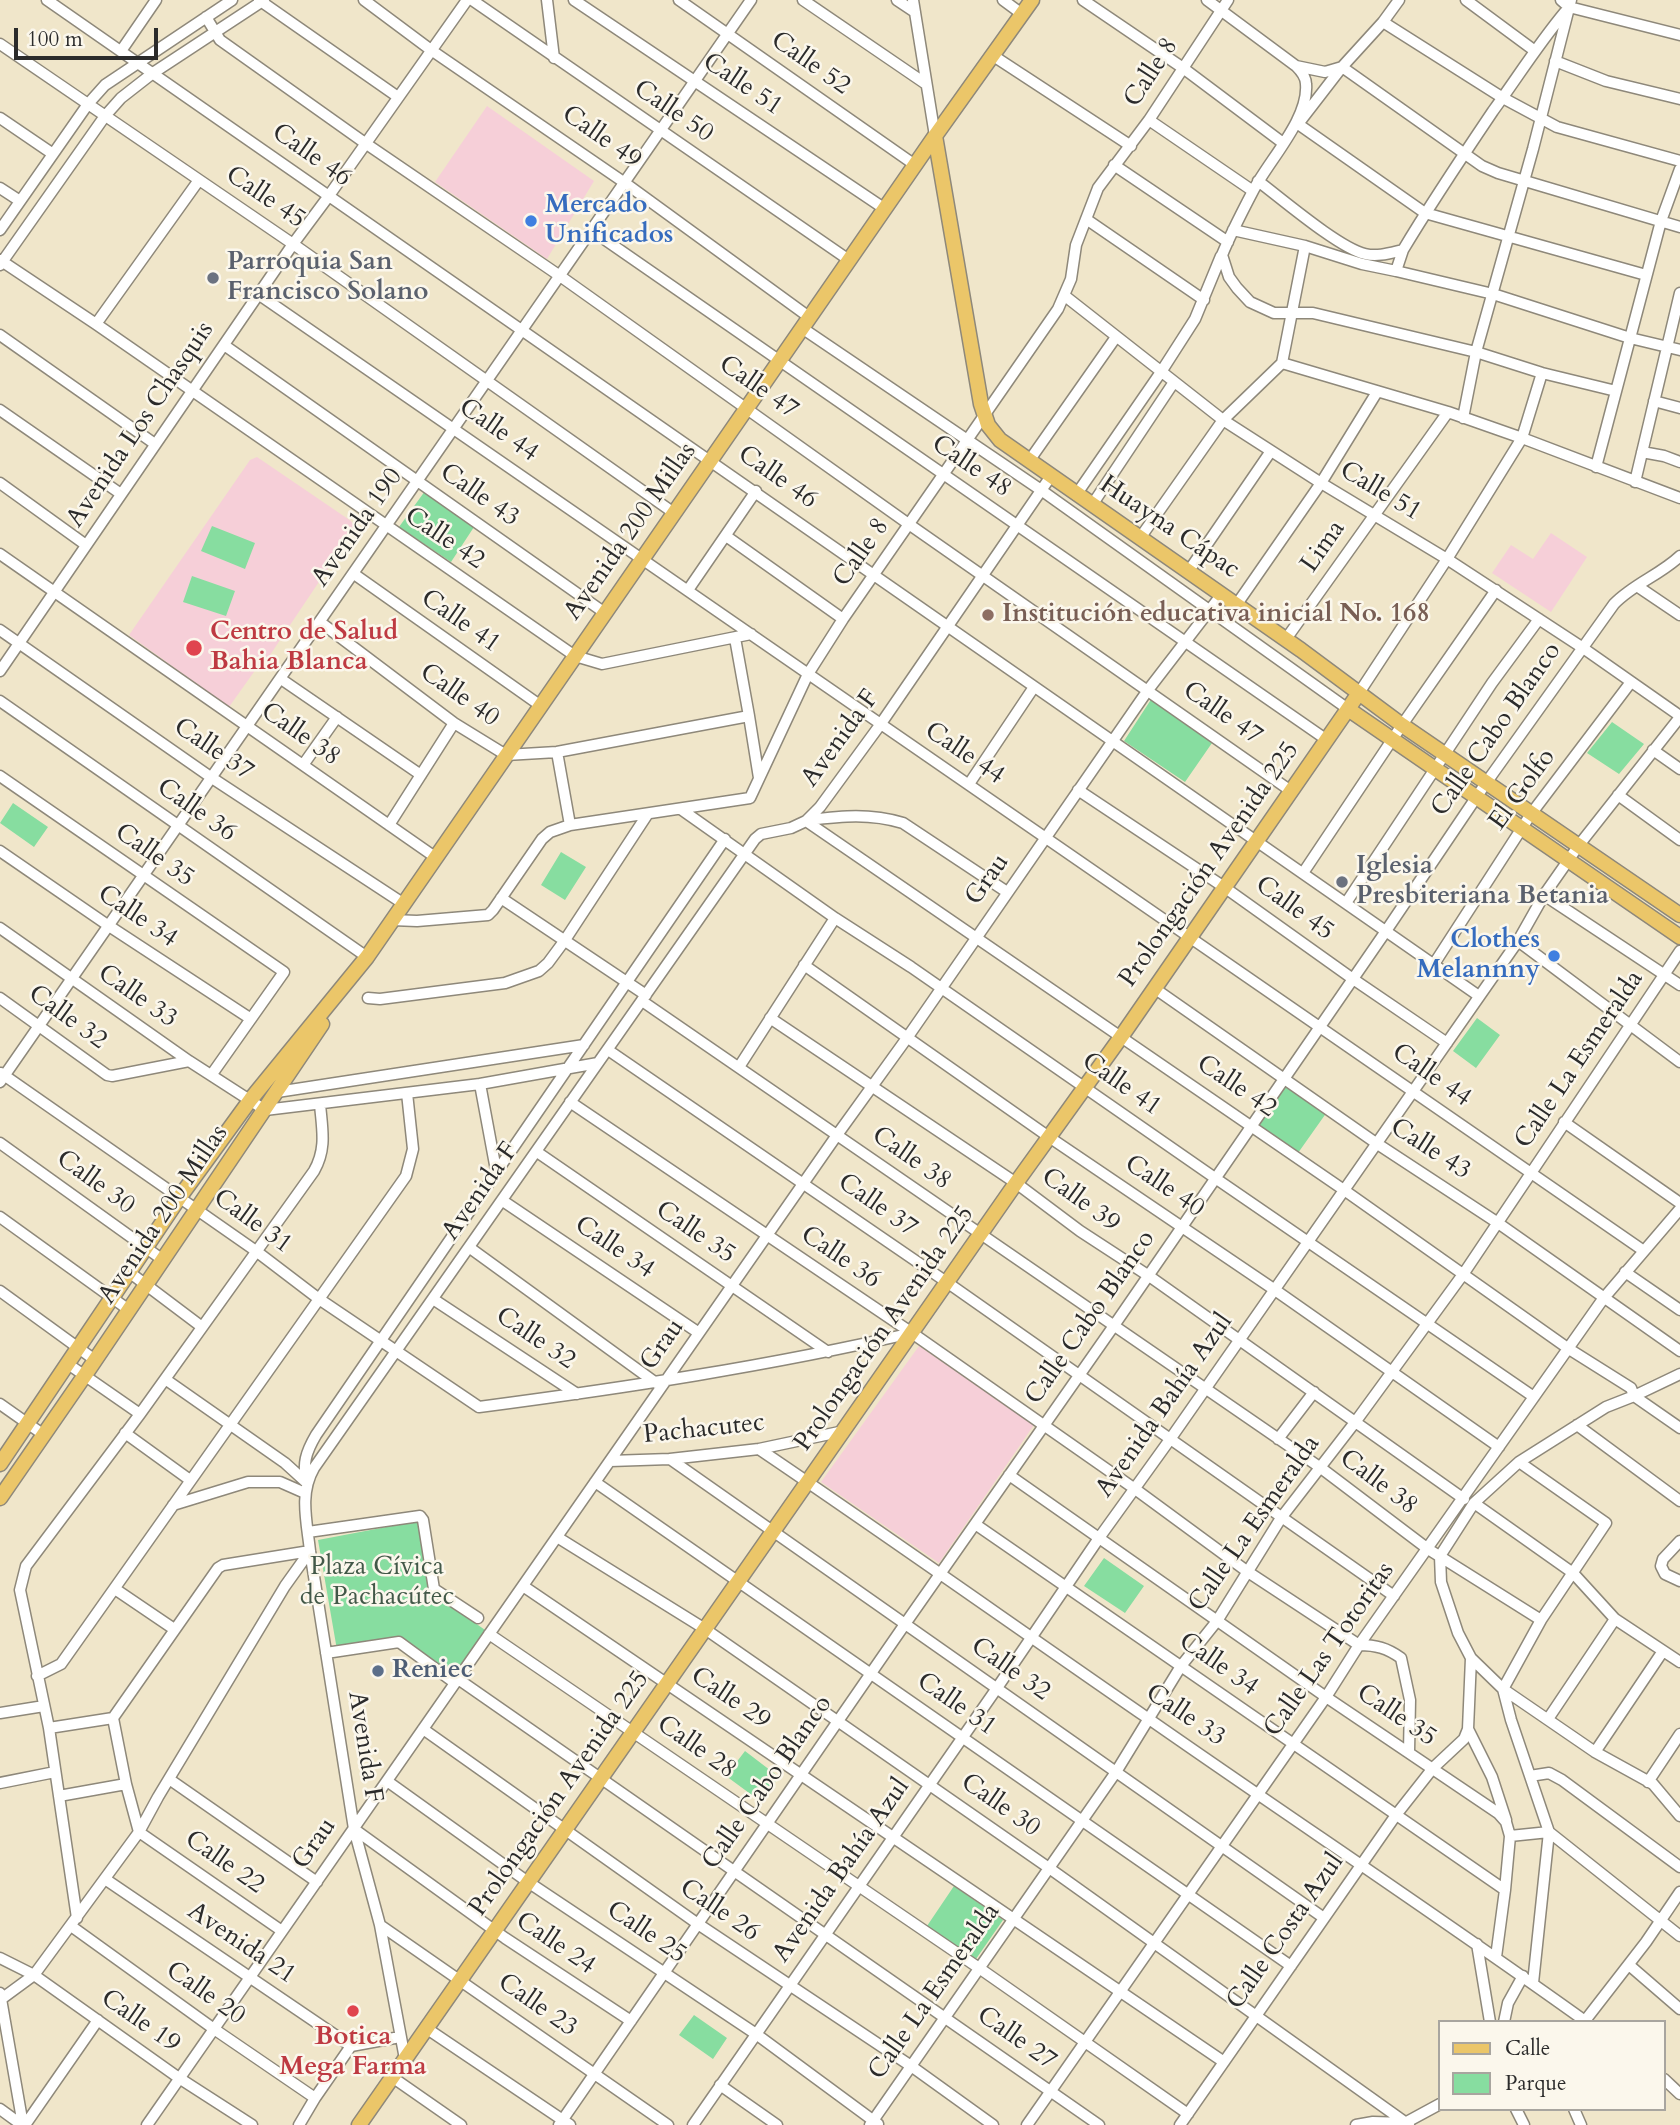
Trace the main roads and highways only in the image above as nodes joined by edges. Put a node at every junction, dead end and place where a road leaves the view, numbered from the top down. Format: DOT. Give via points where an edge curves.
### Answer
graph roads {
  1 [pos="1031,0"];
  2 [pos="935,135"];
  3 [pos="1359,693"];
  4 [pos="1348,709"];
  5 [pos="1680,915"];
  6 [pos="1680,937"];
  7 [pos="367,957"];
  8 [pos="0,1464"];
  9 [pos="0,1498"];
  10 [pos="359,2125"];
  1 -- 2 [label="main road, Avenida 200 Millas"];
  2 -- 3 [label="main road, Huayna Cápac" via="985,416 993,432"];
  2 -- 7 [label="main road, Avenida 200 Millas"];
  3 -- 4 [label="main road, Prolongación Avenida 225"];
  3 -- 5 [label="main road, Huayna Cápac"];
  4 -- 6 [label="main road, Huayna Cápac"];
  4 -- 10 [label="main road, Prolongación Avenida 225"];
  7 -- 8 [label="main road, Avenida 200 Millas" via="251,1099 179,1198"];
  7 -- 9 [label="main road, Avenida 200 Millas"];
}
